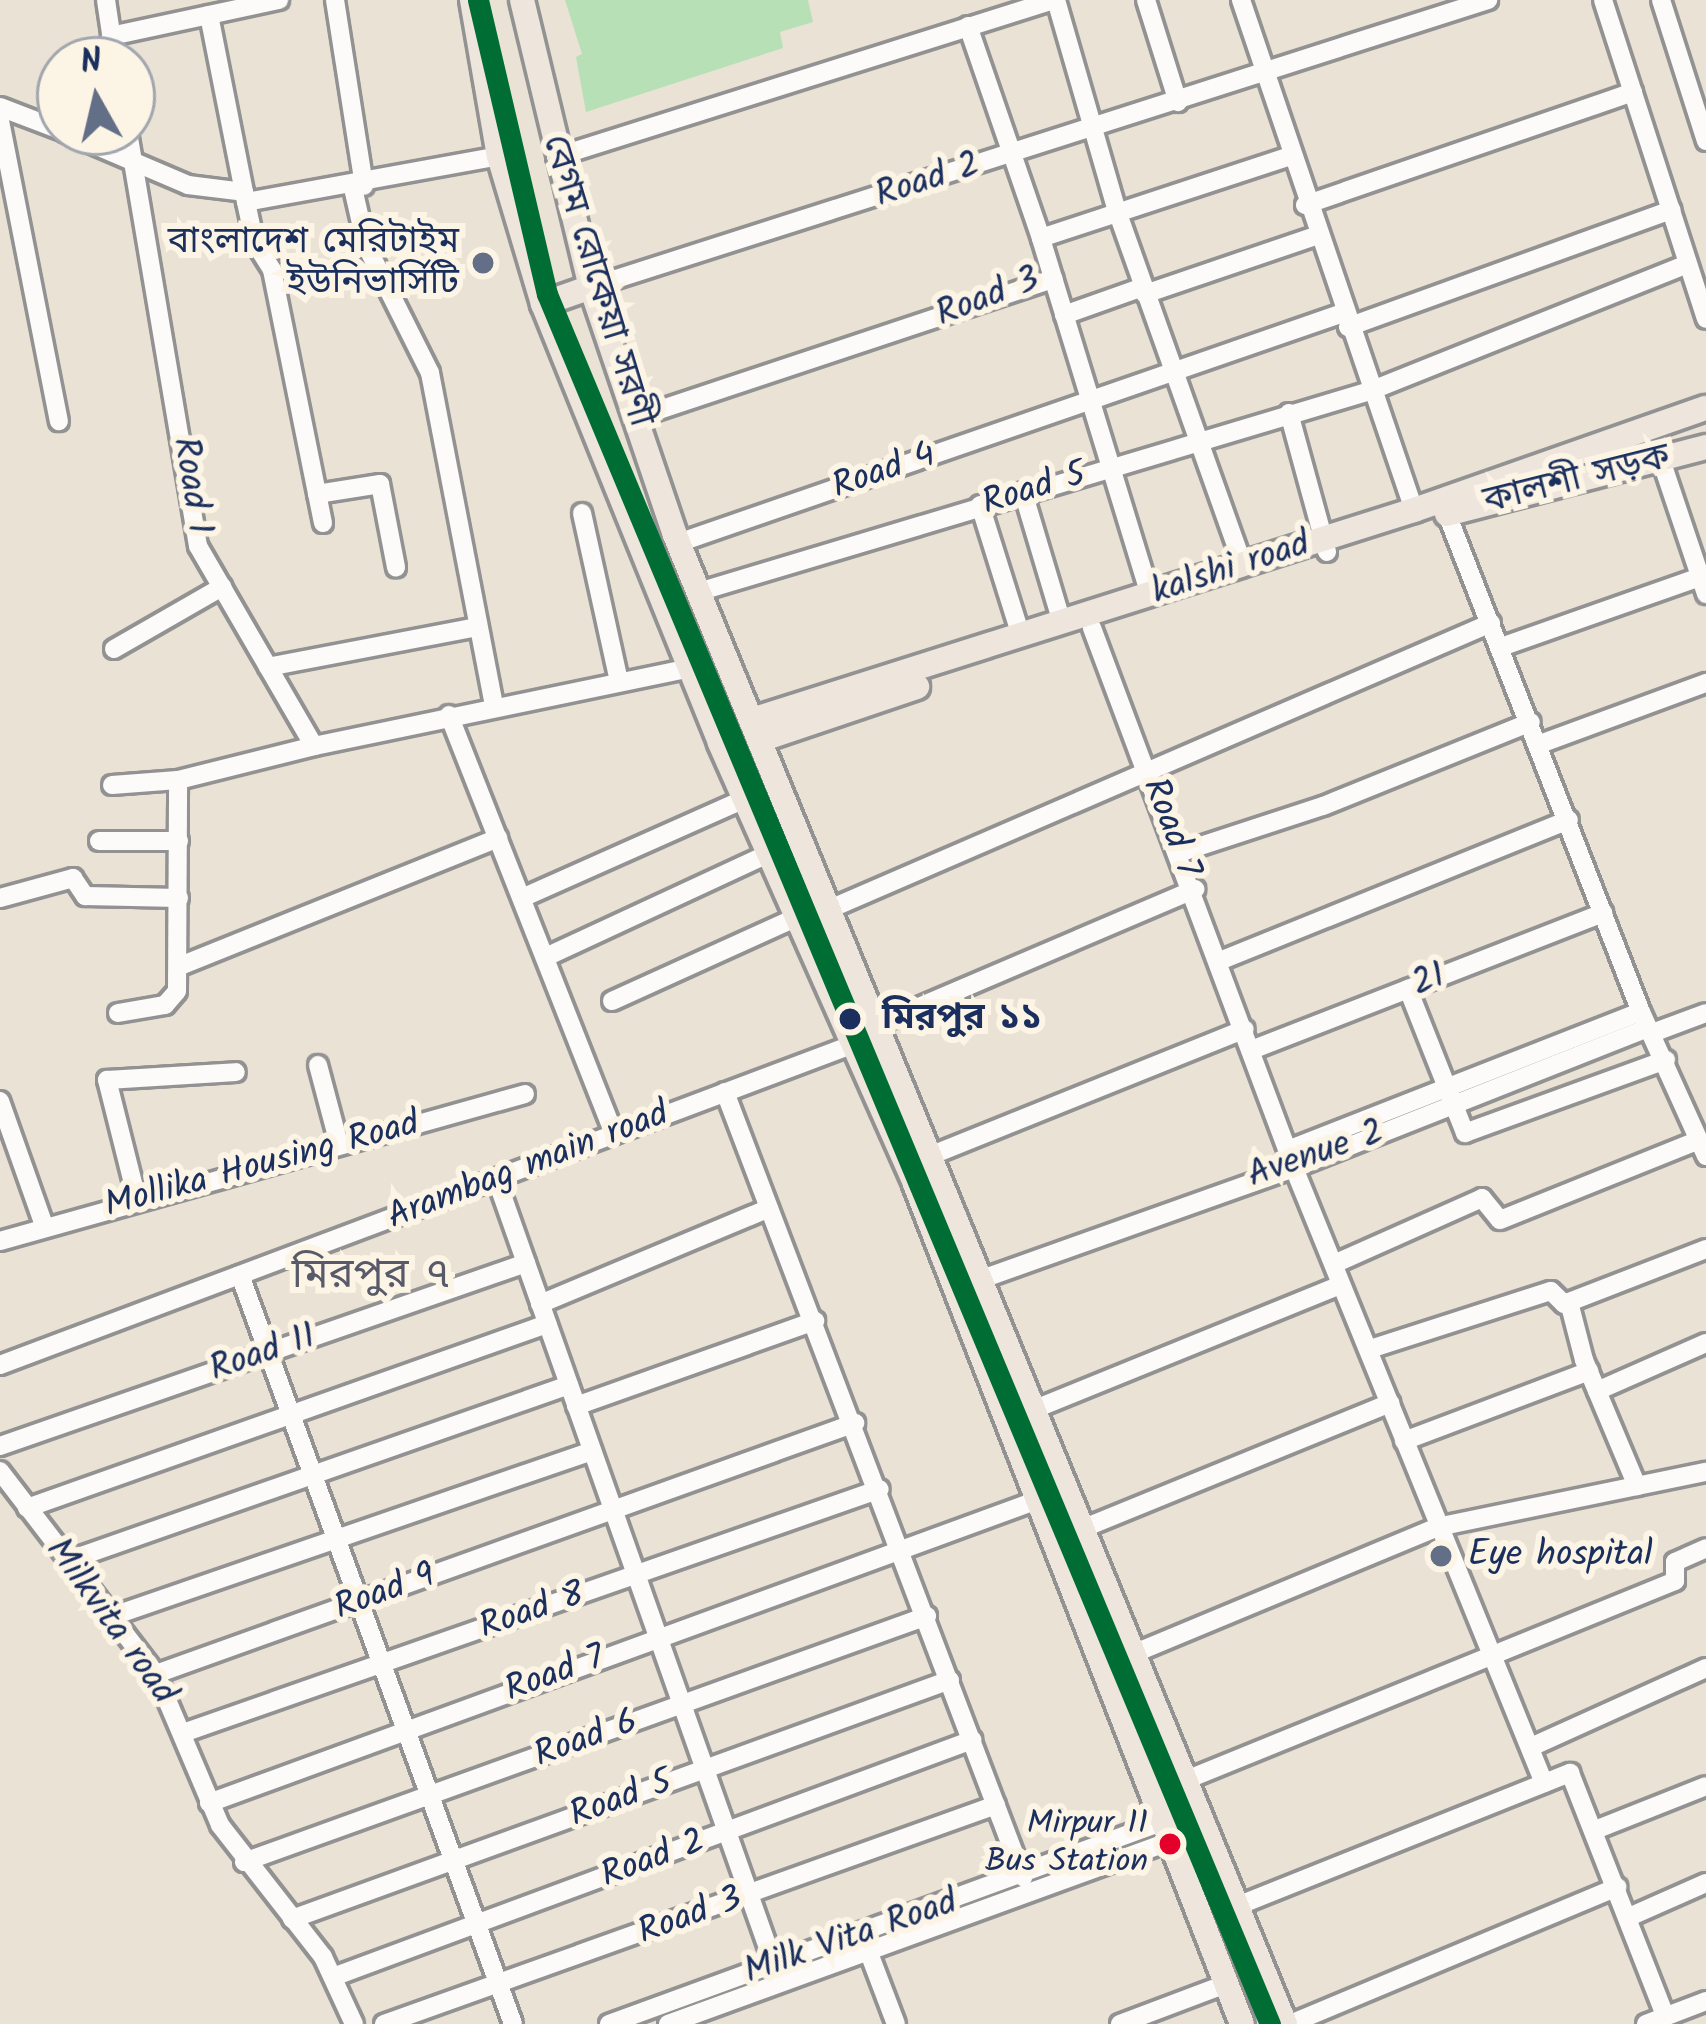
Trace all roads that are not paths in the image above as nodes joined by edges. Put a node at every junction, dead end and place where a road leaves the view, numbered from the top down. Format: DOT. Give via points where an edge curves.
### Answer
graph roads {
  1 [pos="106,0"];
  2 [pos="280,0"];
  3 [pos="335,0"];
  4 [pos="472,0"];
  5 [pos="522,0"];
  6 [pos="1055,0"];
  7 [pos="1146,0"];
  8 [pos="1241,0"];
  9 [pos="1489,0"];
  10 [pos="1603,0"];
  11 [pos="1661,0"];
  12 [pos="209,15"];
  13 [pos="968,26"];
  14 [pos="111,36"];
  15 [pos="1264,75"];
  16 [pos="1633,92"];
  17 [pos="1178,102"];
  18 [pos="0,106"];
  19 [pos="0,121"];
  20 [pos="36,121"];
  21 [pos="1091,128"];
  22 [pos="1706,141"];
  23 [pos="1011,154"];
  24 [pos="125,156"];
  25 [pos="132,156"];
  26 [pos="499,156"];
  27 [pos="1290,156"];
  28 [pos="556,157"];
  29 [pos="133,159"];
  30 [pos="359,187"];
  31 [pos="245,197"];
  32 [pos="1305,205"];
  33 [pos="1671,210"];
  34 [pos="1117,211"];
  35 [pos="1315,236"];
  36 [pos="1040,238"];
  37 [pos="1688,264"];
  38 [pos="1054,279"];
  39 [pos="591,287"];
  40 [pos="1144,290"];
  41 [pos="543,304"];
  42 [pos="1064,315"];
  43 [pos="1706,319"];
  44 [pos="1346,320"];
  45 [pos="1172,368"];
  46 [pos="1370,391"];
  47 [pos="1090,398"];
  48 [pos="1706,408"];
  49 [pos="1289,412"];
  50 [pos="638,417"];
  51 [pos="59,421"];
  52 [pos="1198,440"];
  53 [pos="1706,447"];
  54 [pos="1659,454"];
  55 [pos="1109,466"];
  56 [pos="1023,492"];
  57 [pos="317,494"];
  58 [pos="980,505"];
  59 [pos="1414,510"];
  60 [pos="582,513"];
  61 [pos="1447,514"];
  62 [pos="323,523"];
  63 [pos="678,543"];
  64 [pos="1325,546"];
  65 [pos="1243,566"];
  66 [pos="396,567"];
  67 [pos="1704,582"];
  68 [pos="222,586"];
  69 [pos="698,592"];
  70 [pos="1150,595"];
  71 [pos="1062,623"];
  72 [pos="1491,623"];
  73 [pos="478,627"];
  74 [pos="1092,628"];
  75 [pos="1021,637"];
  76 [pos="1501,647"];
  77 [pos="114,649"];
  78 [pos="268,667"];
  79 [pos="692,668"];
  80 [pos="619,681"];
  81 [pos="1706,682"];
  82 [pos="494,705"];
  83 [pos="449,715"];
  84 [pos="1531,722"];
  85 [pos="756,730"];
  86 [pos="1540,743"];
  87 [pos="314,746"];
  88 [pos="1148,770"];
  89 [pos="178,780"];
  90 [pos="112,785"];
  91 [pos="744,799"];
  92 [pos="1569,820"];
  93 [pos="497,838"];
  94 [pos="99,841"];
  95 [pos="178,841"];
  96 [pos="1182,852"];
  97 [pos="768,854"];
  98 [pos="1195,889"];
  99 [pos="0,898"];
  100 [pos="179,898"];
  101 [pos="521,898"];
  102 [pos="832,908"];
  103 [pos="1603,913"];
  104 [pos="795,918"];
  105 [pos="548,956"];
  106 [pos="1222,960"];
  107 [pos="180,966"];
  108 [pos="1408,989"];
  109 [pos="612,1001"];
  110 [pos="118,1012"];
  111 [pos="1706,1012"];
  112 [pos="879,1024"];
  113 [pos="1648,1024"];
  114 [pos="1246,1029"];
  115 [pos="854,1044"];
  116 [pos="1254,1049"];
  117 [pos="1666,1060"];
  118 [pos="318,1065"];
  119 [pos="236,1072"];
  120 [pos="725,1092"];
  121 [pos="525,1094"];
  122 [pos="1449,1096"];
  123 [pos="0,1101"];
  124 [pos="1697,1109"];
  125 [pos="614,1134"];
  126 [pos="339,1144"];
  127 [pos="1703,1148"];
  128 [pos="932,1155"];
  129 [pos="1291,1159"];
  130 [pos="496,1178"];
  131 [pos="136,1199"];
  132 [pos="769,1208"];
  133 [pos="44,1225"];
  134 [pos="0,1241"];
  135 [pos="1706,1249"];
  136 [pos="526,1263"];
  137 [pos="1334,1264"];
  138 [pos="240,1275"];
  139 [pos="982,1279"];
  140 [pos="1340,1285"];
  141 [pos="1569,1302"];
  142 [pos="540,1304"];
  143 [pos="814,1321"];
  144 [pos="547,1324"];
  145 [pos="1706,1343"];
  146 [pos="1370,1349"];
  147 [pos="268,1352"];
  148 [pos="0,1365"];
  149 [pos="1588,1371"];
  150 [pos="569,1384"];
  151 [pos="1597,1391"];
  152 [pos="1390,1403"];
  153 [pos="576,1406"];
  154 [pos="1035,1409"];
  155 [pos="291,1415"];
  156 [pos="854,1423"];
  157 [pos="1404,1441"];
  158 [pos="0,1446"];
  159 [pos="592,1451"];
  160 [pos="0,1471"];
  161 [pos="1706,1472"];
  162 [pos="313,1475"];
  163 [pos="1637,1486"];
  164 [pos="880,1489"];
  165 [pos="1038,1500"];
  166 [pos="27,1508"];
  167 [pos="613,1511"];
  168 [pos="1437,1527"];
  169 [pos="1084,1528"];
  170 [pos="336,1539"];
  171 [pos="1706,1548"];
  172 [pos="903,1550"];
  173 [pos="67,1561"];
  174 [pos="636,1575"];
  175 [pos="359,1601"];
  176 [pos="927,1616"];
  177 [pos="110,1617"];
  178 [pos="658,1637"];
  179 [pos="1135,1653"];
  180 [pos="1495,1654"];
  181 [pos="382,1664"];
  182 [pos="1704,1670"];
  183 [pos="156,1674"];
  184 [pos="950,1679"];
  185 [pos="682,1705"];
  186 [pos="405,1728"];
  187 [pos="183,1733"];
  188 [pos="972,1741"];
  189 [pos="1531,1748"];
  190 [pos="704,1769"];
  191 [pos="1186,1780"];
  192 [pos="1544,1783"];
  193 [pos="1706,1786"];
  194 [pos="429,1795"];
  195 [pos="209,1803"];
  196 [pos="996,1805"];
  197 [pos="1595,1830"];
  198 [pos="727,1832"];
  199 [pos="1164,1832"];
  200 [pos="453,1861"];
  201 [pos="244,1862"];
  202 [pos="1023,1876"];
  203 [pos="1706,1883"];
  204 [pos="1618,1887"];
  205 [pos="749,1895"];
  206 [pos="1237,1906"];
  207 [pos="1629,1917"];
  208 [pos="292,1919"];
  209 [pos="476,1924"];
  210 [pos="869,1952"];
  211 [pos="774,1965"];
  212 [pos="333,1977"];
  213 [pos="497,1983"];
  214 [pos="1226,1984"];
  215 [pos="1706,2001"];
  216 [pos="1665,2016"];
  217 [pos="354,2024"];
  218 [pos="384,2024"];
  219 [pos="512,2024"];
  220 [pos="609,2024"];
  221 [pos="668,2024"];
  222 [pos="896,2024"];
  223 [pos="1120,2024"];
  224 [pos="1242,2024"];
  225 [pos="1287,2024"];
  226 [pos="1646,2024"];
  1 -- 14 [label="street"];
  2 -- 12 [label="street"];
  3 -- 30 [label="street"];
  4 -- 26 [label="main road, বেগম রোকেয়া সরণী"];
  5 -- 28 [label="main road, বেগম রোকেয়া সরণী"];
  6 -- 13 [label="street"];
  6 -- 21 [label="street"];
  7 -- 17 [label="street"];
  8 -- 15 [label="street"];
  9 -- 15 [label="street"];
  10 -- 16 [label="street"];
  11 -- 22 [label="street"];
  12 -- 14 [label="street"];
  12 -- 31 [label="street"];
  13 -- 23 [label="street"];
  13 -- 28 [label="street"];
  15 -- 17 [label="street, Road 2"];
  15 -- 27 [label="street"];
  16 -- 32 [label="street"];
  16 -- 33 [label="street"];
  17 -- 21 [label="street, Road 2"];
  18 -- 20 [label="street"];
  19 -- 51 [label="street"];
  21 -- 23 [label="street, Road 2"];
  21 -- 34 [label="street"];
  23 -- 36 [label="street"];
  23 -- 39 [label="street, Road 2"];
  24 -- 29 [label="street"];
  25 -- 29 [label="street"];
  26 -- 30 [label="street"];
  26 -- 41 [label="main road, বেগম রোকেয়া সরণী"];
  27 -- 32 [label="street"];
  27 -- 34 [label="street, Road 3"];
  28 -- 39 [label="main road, বেগম রোকেয়া সরণী"];
  29 -- 31 [label="street" via="188,185"];
  29 -- 68 [label="street, Road 1" via="198,546"];
  30 -- 31 [label="street"];
  30 -- 73 [label="street" via="366,245 430,374"];
  31 -- 57 [label="street" via="254,241 272,270"];
  32 -- 35 [label="street"];
  33 -- 37 [label="street"];
  33 -- 44 [label="street"];
  34 -- 36 [label="street, Road 3"];
  34 -- 40 [label="street"];
  35 -- 40 [label="street"];
  35 -- 44 [label="street"];
  36 -- 38 [label="street, Road 3"];
  37 -- 43 [label="street"];
  37 -- 46 [label="street"];
  38 -- 42 [label="street"];
  38 -- 50 [label="street, Road 3"];
  39 -- 41 [label="main road"];
  39 -- 50 [label="main road, বেগম রোকেয়া সরণী"];
  40 -- 42 [label="street"];
  40 -- 45 [label="street"];
  41 -- 79 [label="main road, বেগম রোকেয়া সরণী"];
  42 -- 47 [label="street"];
  44 -- 45 [label="street, Road 4"];
  44 -- 46 [label="street"];
  45 -- 47 [label="street, Road 4"];
  45 -- 52 [label="street"];
  46 -- 49 [label="street, Road 5"];
  46 -- 59 [label="street"];
  47 -- 55 [label="street"];
  47 -- 63 [label="street, Road 4"];
  48 -- 59 [label="main road, kalshi road"];
  49 -- 52 [label="street, Road 5"];
  49 -- 64 [label="street"];
  50 -- 63 [label="main road, বেগম রোকেয়া সরণী"];
  52 -- 55 [label="street, Road 5"];
  52 -- 65 [label="street"];
  53 -- 61 [label="main road, কালশী সড়ক"];
  54 -- 67 [label="street"];
  55 -- 56 [label="street, Road 5"];
  55 -- 70 [label="street"];
  56 -- 58 [label="street, Road 5"];
  56 -- 71 [label="street"];
  57 -- 62 [label="street"];
  57 -- 66 [label="street" via="380,484"];
  58 -- 69 [label="street, Road 5"];
  58 -- 75 [label="street"];
  59 -- 64 [label="main road, kalshi road"];
  60 -- 80 [label="street"];
  61 -- 64 [label="main road, কালশী সড়ক"];
  61 -- 72 [label="street"];
  63 -- 69 [label="main road, বেগম রোকেয়া সরণী"];
  64 -- 65 [label="main road, kalshi road"];
  64 -- 74 [label="main road"];
  65 -- 70 [label="main road, kalshi road"];
  67 -- 76 [label="street"];
  68 -- 77 [label="street"];
  68 -- 78 [label="street, Road 1"];
  69 -- 85 [label="main road, বেগম রোকেয়া সরণী"];
  70 -- 71 [label="main road, kalshi road"];
  71 -- 75 [label="main road, kalshi road"];
  72 -- 76 [label="street"];
  72 -- 88 [label="street"];
  73 -- 78 [label="street"];
  73 -- 82 [label="street"];
  74 -- 85 [label="main road"];
  74 -- 88 [label="street, Road 7"];
  75 -- 85 [label="main road, kalshi road"];
  76 -- 84 [label="street"];
  78 -- 87 [label="street, Road 1"];
  79 -- 80 [label="street"];
  79 -- 91 [label="main road, বেগম রোকেয়া সরণী"];
  80 -- 82 [label="street"];
  81 -- 86 [label="street"];
  82 -- 83 [label="street"];
  83 -- 87 [label="street"];
  83 -- 93 [label="street"];
  84 -- 86 [label="street"];
  84 -- 96 [label="street" via="1323,806"];
  85 -- 102 [label="main road, বেগম রোকেয়া সরণী"];
  86 -- 92 [label="street"];
  87 -- 89 [label="street"];
  88 -- 96 [label="street, Road 7"];
  88 -- 102 [label="street"];
  89 -- 90 [label="street"];
  89 -- 95 [label="street"];
  91 -- 97 [label="main road, বেগম রোকেয়া সরণী"];
  91 -- 101 [label="street"];
  92 -- 103 [label="street"];
  92 -- 106 [label="street"];
  93 -- 101 [label="street"];
  93 -- 107 [label="street"];
  94 -- 95 [label="street"];
  95 -- 100 [label="street"];
  96 -- 98 [label="street, Road 7"];
  97 -- 104 [label="main road, বেগম রোকেয়া সরণী"];
  97 -- 105 [label="street"];
  98 -- 106 [label="street, Road 7"];
  98 -- 112 [label="street"];
  99 -- 100 [label="street" via="74,878 85,896"];
  100 -- 107 [label="street"];
  101 -- 105 [label="street"];
  102 -- 112 [label="main road, বেগম রোকেয়া সরণী"];
  103 -- 108 [label="street, 21"];
  103 -- 113 [label="street"];
  104 -- 109 [label="street"];
  104 -- 115 [label="main road, বেগম রোকেয়া সরণী"];
  105 -- 125 [label="street"];
  106 -- 114 [label="street, Road 7"];
  107 -- 110 [label="street" via="174,998"];
  108 -- 116 [label="street, 21"];
  108 -- 122 [label="street"];
  111 -- 113 [label="street, Avenue 2"];
  112 -- 128 [label="main road, বেগম রোকেয়া সরণী"];
  113 -- 117 [label="street"];
  113 -- 122 [label="street, Avenue 2"];
  114 -- 116 [label="street, Road 7"];
  114 -- 128 [label="street"];
  115 -- 120 [label="street, Arambag main road"];
  115 -- 165 [label="main road, বেগম রোকেয়া সরণী"];
  116 -- 129 [label="street, Road 7"];
  117 -- 122 [label="street" via="1471,1132"];
  117 -- 124 [label="street"];
  118 -- 126 [label="street"];
  119 -- 131 [label="street" via="107,1080"];
  120 -- 125 [label="street, Arambag main road"];
  120 -- 132 [label="street"];
  121 -- 126 [label="street, Mollika Housing Road"];
  122 -- 129 [label="street, Avenue 2"];
  123 -- 133 [label="street"];
  124 -- 127 [label="street"];
  125 -- 130 [label="street, Arambag main road"];
  126 -- 131 [label="street, Mollika Housing Road"];
  127 -- 137 [label="street" via="1500,1220 1482,1198"];
  128 -- 139 [label="main road, বেগম রোকেয়া সরণী"];
  129 -- 137 [label="street, Road 7"];
  129 -- 139 [label="street, Avenue 2"];
  130 -- 136 [label="street"];
  130 -- 138 [label="street, Arambag main road"];
  131 -- 133 [label="street, Mollika Housing Road"];
  132 -- 142 [label="street"];
  132 -- 143 [label="street"];
  133 -- 134 [label="street, Mollika Housing Road"];
  135 -- 141 [label="street"];
  136 -- 142 [label="street"];
  136 -- 147 [label="street, Road 11"];
  137 -- 140 [label="street, Road 7"];
  138 -- 147 [label="street"];
  138 -- 148 [label="street, Arambag main road"];
  139 -- 154 [label="main road, বেগম রোকেয়া সরণী"];
  140 -- 146 [label="street, Road 7"];
  140 -- 154 [label="street"];
  141 -- 146 [label="street" via="1549,1291"];
  141 -- 149 [label="street"];
  142 -- 144 [label="street"];
  143 -- 153 [label="street"];
  143 -- 156 [label="street"];
  144 -- 150 [label="street"];
  144 -- 155 [label="street"];
  145 -- 151 [label="street"];
  146 -- 152 [label="street, Road 7"];
  147 -- 155 [label="street"];
  147 -- 158 [label="street, Road 11"];
  149 -- 151 [label="street"];
  149 -- 157 [label="street"];
  150 -- 153 [label="street"];
  150 -- 162 [label="street"];
  151 -- 163 [label="street"];
  152 -- 157 [label="street, Road 7"];
  152 -- 169 [label="street"];
  153 -- 159 [label="street"];
  154 -- 169 [label="main road, বেগম রোকেয়া সরণী"];
  155 -- 162 [label="street"];
  155 -- 166 [label="street"];
  156 -- 164 [label="street"];
  156 -- 167 [label="street, Road 9"];
  157 -- 168 [label="street, Road 7"];
  159 -- 167 [label="street"];
  159 -- 170 [label="street"];
  160 -- 166 [label="street, Milkvita road"];
  161 -- 163 [label="street"];
  162 -- 170 [label="street"];
  162 -- 173 [label="street"];
  163 -- 168 [label="street"];
  164 -- 172 [label="street"];
  164 -- 174 [label="street, Road 8"];
  165 -- 172 [label="street, Road 7"];
  165 -- 199 [label="main road, বেগম রোকেয়া সরণী"];
  166 -- 173 [label="street, Milkvita road"];
  167 -- 174 [label="street"];
  167 -- 175 [label="street, Road 9"];
  168 -- 179 [label="street"];
  168 -- 180 [label="street, Road 7"];
  169 -- 179 [label="main road, বেগম রোকেয়া সরণী"];
  170 -- 175 [label="street"];
  170 -- 177 [label="street"];
  171 -- 180 [label="street" via="1675,1562 1675,1581"];
  172 -- 176 [label="street"];
  172 -- 178 [label="street, Road 7"];
  173 -- 177 [label="street, Milkvita road"];
  174 -- 178 [label="street"];
  174 -- 181 [label="street, Road 8"];
  175 -- 181 [label="street"];
  175 -- 183 [label="street, Road 9"];
  176 -- 184 [label="street"];
  176 -- 185 [label="street, Road 6"];
  177 -- 183 [label="street, Milkvita road"];
  178 -- 185 [label="street"];
  178 -- 186 [label="street, Road 7"];
  179 -- 191 [label="main road, বেগম রোকেয়া সরণী"];
  180 -- 189 [label="street, Road 7"];
  180 -- 191 [label="street"];
  181 -- 186 [label="street"];
  181 -- 187 [label="street, Road 8"];
  182 -- 189 [label="street"];
  183 -- 187 [label="street, Milkvita road"];
  184 -- 188 [label="street"];
  184 -- 190 [label="street, Road 5"];
  185 -- 190 [label="street"];
  185 -- 194 [label="street, Road 6"];
  186 -- 194 [label="street"];
  186 -- 195 [label="street, Road 7"];
  187 -- 195 [label="street, Milkvita road"];
  188 -- 196 [label="street"];
  188 -- 198 [label="street, Road 2"];
  189 -- 192 [label="street, Road 7"];
  190 -- 198 [label="street"];
  190 -- 200 [label="street, Road 5"];
  191 -- 206 [label="main road, বেগম রোকেয়া সরণী"];
  192 -- 197 [label="street" via="1570,1773"];
  192 -- 206 [label="street"];
  193 -- 197 [label="street"];
  194 -- 200 [label="street"];
  194 -- 201 [label="street, Road 6"];
  195 -- 201 [label="street, Milkvita road"];
  196 -- 202 [label="street"];
  196 -- 205 [label="street, Road 3"];
  197 -- 204 [label="street"];
  198 -- 205 [label="street"];
  198 -- 209 [label="street, Road 2"];
  199 -- 202 [label="street, Milk Vita Road"];
  199 -- 210 [label="street, Milk Vita Road"];
  199 -- 214 [label="main road, বেগম রোকেয়া সরণী"];
  200 -- 208 [label="street, Road 5"];
  200 -- 209 [label="street"];
  201 -- 208 [label="street, Milkvita road"];
  202 -- 211 [label="street, Milk Vita Road"];
  203 -- 207 [label="street"];
  204 -- 207 [label="street"];
  204 -- 225 [label="street"];
  205 -- 211 [label="street"];
  205 -- 213 [label="street, Road 3"];
  206 -- 225 [label="main road, বেগম রোকেয়া সরণী"];
  207 -- 216 [label="street"];
  208 -- 212 [label="street, Milkvita road"];
  209 -- 212 [label="street, Road 2"];
  209 -- 213 [label="street"];
  210 -- 221 [label="street, Milk Vita Road"];
  210 -- 222 [label="street"];
  211 -- 220 [label="street, Milk Vita Road"];
  212 -- 217 [label="street, Milkvita road"];
  213 -- 218 [label="street, Road 3"];
  213 -- 219 [label="street"];
  214 -- 223 [label="street"];
  214 -- 224 [label="main road, বেগম রোকেয়া সরণী"];
  215 -- 216 [label="street"];
  216 -- 226 [label="street"];
}
